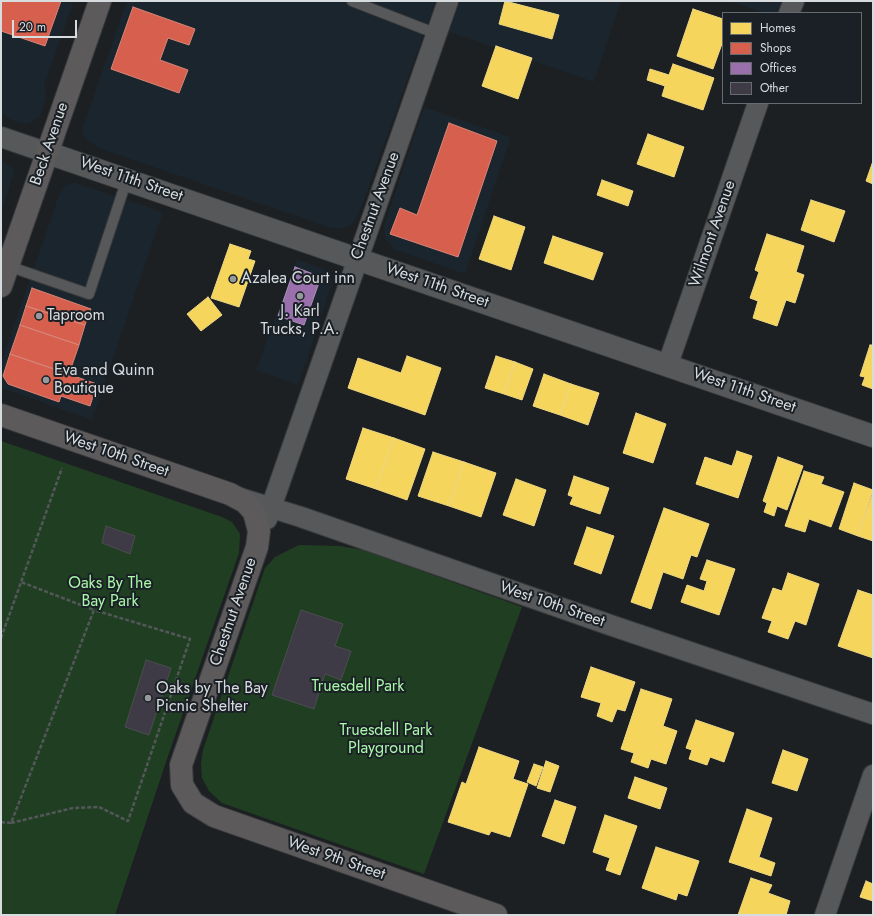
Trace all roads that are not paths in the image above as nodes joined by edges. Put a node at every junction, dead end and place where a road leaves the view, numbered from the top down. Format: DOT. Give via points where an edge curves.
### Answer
graph roads {
  1 [pos="100,1"];
  2 [pos="352,1"];
  3 [pos="448,1"];
  4 [pos="794,1"];
  5 [pos="789,12"];
  6 [pos="437,34"];
  7 [pos="758,104"];
  8 [pos="1,137"];
  9 [pos="48,152"];
  10 [pos="127,179"];
  11 [pos="357,258"];
  12 [pos="5,276"];
  13 [pos="668,364"];
  14 [pos="1,416"];
  15 [pos="873,436"];
  16 [pos="264,514"];
  17 [pos="873,714"];
  18 [pos="873,775"];
  19 [pos="184,791"];
  20 [pos="496,915"];
  21 [pos="824,915"];
  1 -- 9 [label="main road, Beck Avenue"];
  2 -- 6 [label="lane"];
  3 -- 6 [label="street, Chestnut Avenue"];
  4 -- 5 [label="street"];
  6 -- 11 [label="street, Chestnut Avenue"];
  7 -- 13 [label="street, Wilmont Avenue"];
  8 -- 9 [label="street, West 11th Street"];
  9 -- 10 [label="main road, West 11th Street"];
  9 -- 12 [label="main road, Beck Avenue"];
  10 -- 11 [label="main road, West 11th Street"];
  10 -- 12 [label="lane" via="89,294"];
  11 -- 13 [label="main road, West 11th Street"];
  11 -- 16 [label="street, Chestnut Avenue"];
  13 -- 15 [label="main road, West 11th Street"];
  14 -- 16 [label="main road, West 10th Street" via="230,494"];
  16 -- 17 [label="street, West 10th Street"];
  16 -- 19 [label="main road, Chestnut Avenue" via="257,547 183,760 181,777"];
  18 -- 21 [label="street"];
  19 -- 20 [label="main road, West 9th Street" via="200,809 214,816"];
}
